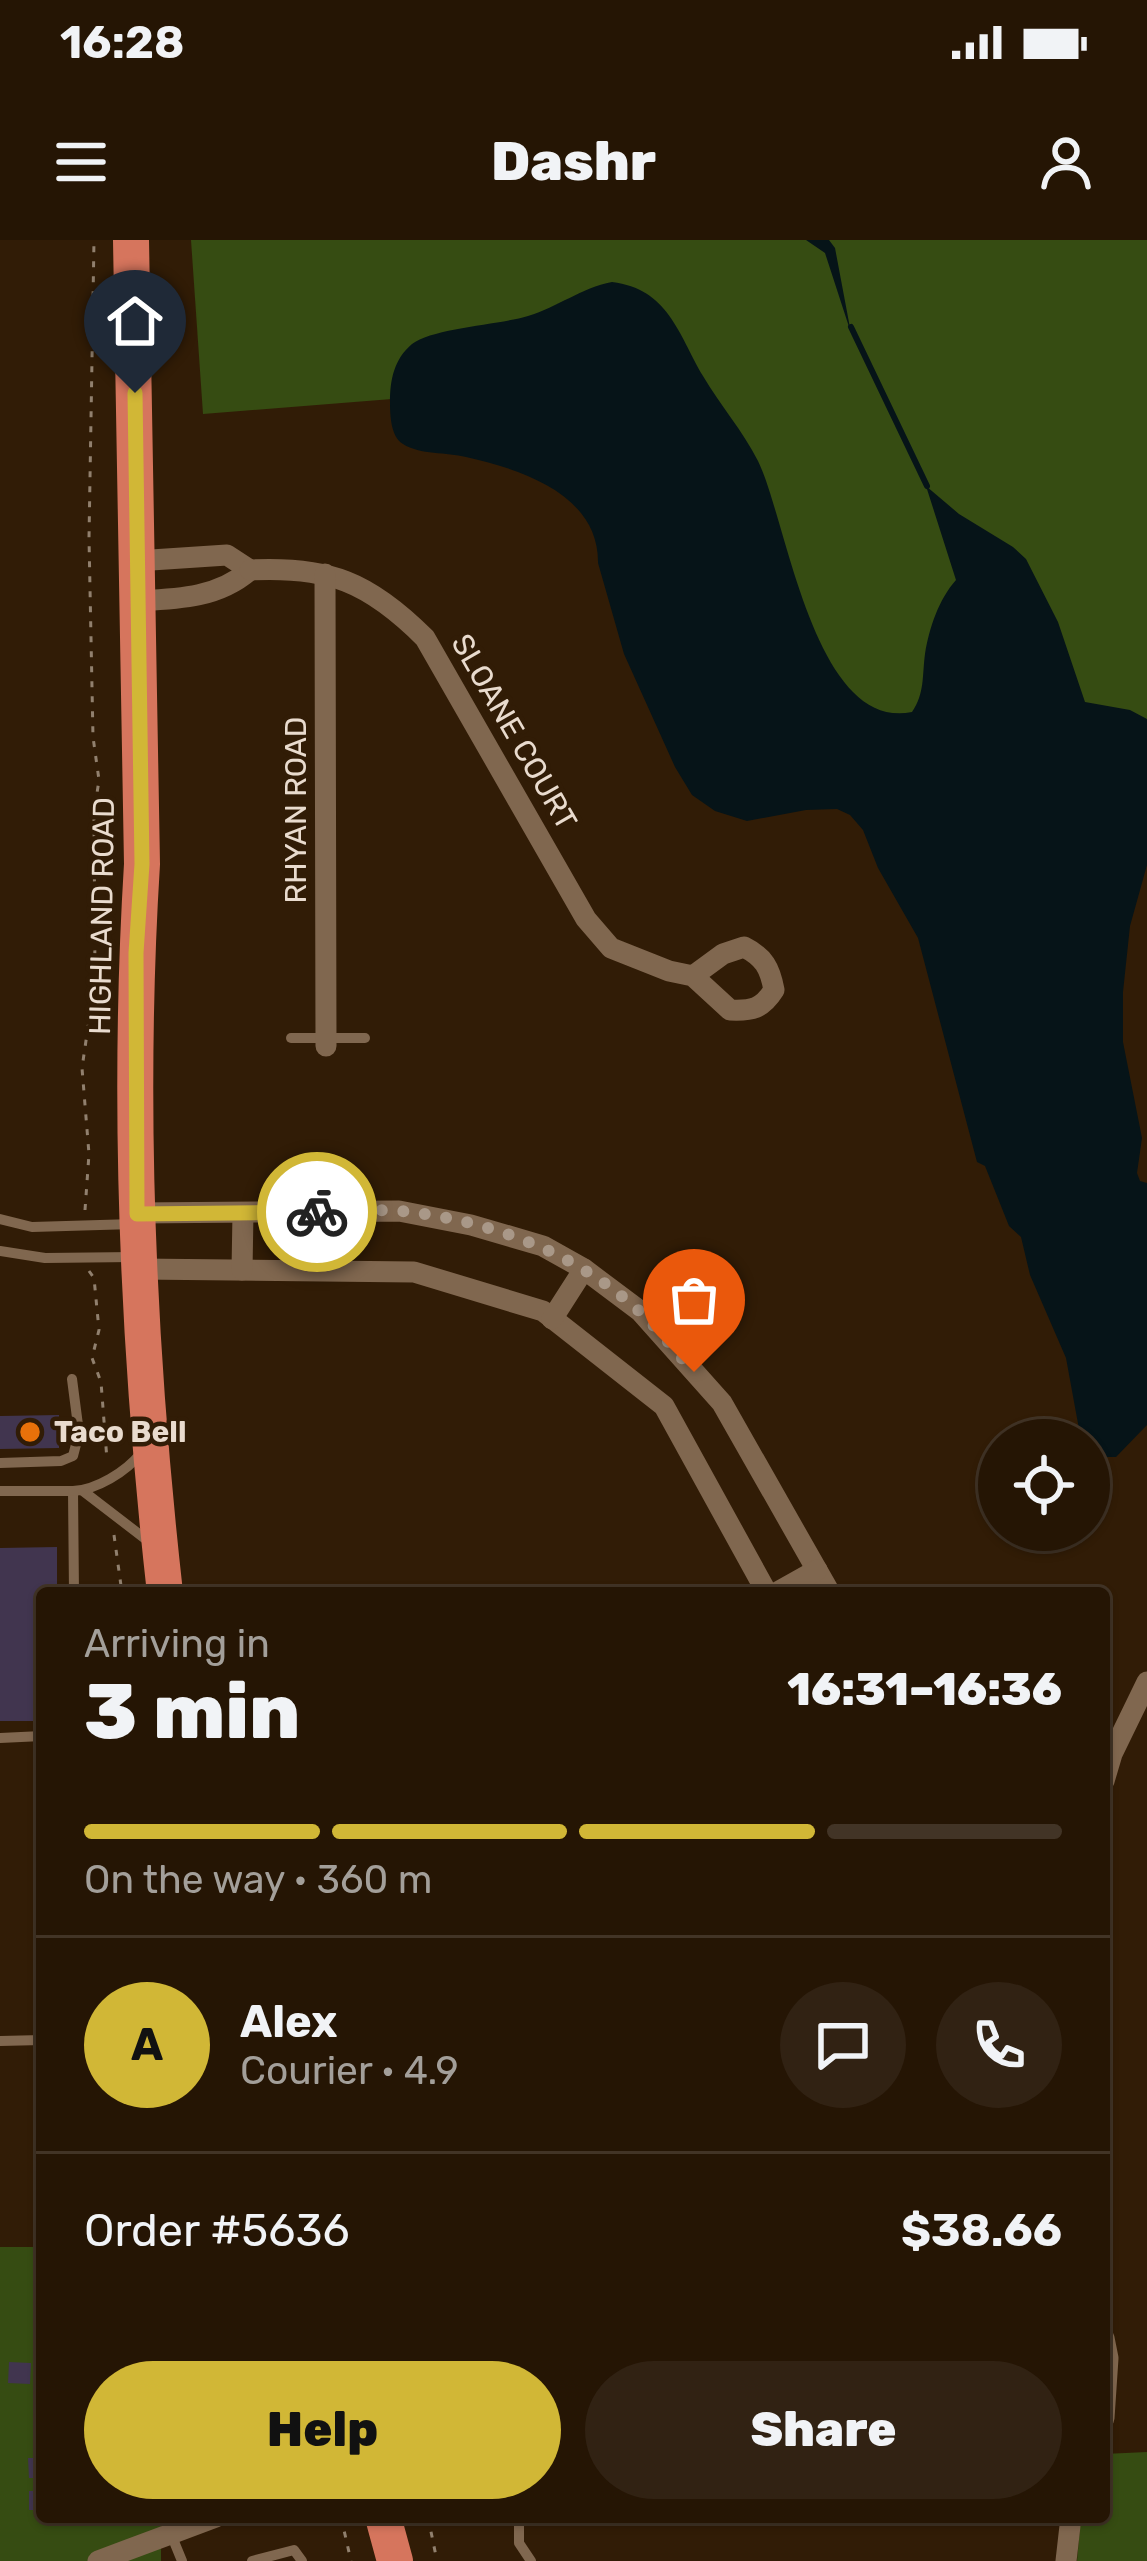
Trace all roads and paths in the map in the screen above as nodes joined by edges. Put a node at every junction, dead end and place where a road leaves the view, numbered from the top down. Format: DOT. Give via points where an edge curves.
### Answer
graph roads {
  1 [pos="94,240"];
  2 [pos="131,248"];
  3 [pos="136,561"];
  4 [pos="250,570"];
  5 [pos="325,574"];
  6 [pos="137,601"];
  7 [pos="693,976"];
  8 [pos="291,1038"];
  9 [pos="365,1038"];
  10 [pos="326,1042"];
  11 [pos="243,1213"];
  12 [pos="0,1219"];
  13 [pos="85,1225"];
  14 [pos="138,1241"];
  15 [pos="0,1251"];
  16 [pos="86,1257"];
  17 [pos="584,1269"];
  18 [pos="242,1270"];
  19 [pos="552,1319"];
  20 [pos="72,1379"];
  21 [pos="152,1436"];
  22 [pos="0,1463"];
  23 [pos="109,1478"];
  24 [pos="78,1491"];
  25 [pos="0,1492"];
  26 [pos="112,1511"];
  27 [pos="161,1552"];
  28 [pos="818,1570"];
  29 [pos="74,1587"];
  30 [pos="121,1587"];
  31 [pos="164,1587"];
  32 [pos="764,1587"];
  33 [pos="787,1587"];
  34 [pos="827,1587"];
  35 [pos="1147,1682"];
  36 [pos="36,1736"];
  37 [pos="0,1738"];
  38 [pos="1110,1750"];
  39 [pos="36,2040"];
  40 [pos="0,2041"];
  41 [pos="342,2523"];
  42 [pos="384,2523"];
  43 [pos="429,2523"];
  44 [pos="519,2523"];
  45 [pos="1071,2523"];
  46 [pos="168,2526"];
  47 [pos="98,2561"];
  48 [pos="182,2561"];
  49 [pos="252,2561"];
  50 [pos="302,2561"];
  51 [pos="351,2561"];
  52 [pos="394,2561"];
  53 [pos="437,2561"];
  54 [pos="531,2561"];
  55 [pos="1068,2561"];
  1 -- 13 [label="path" via="89,538 99,780 95,979 82,1068"];
  2 -- 3 [label="highway, HIGHLAND ROAD"];
  3 -- 4 [label="street, SLOANE COURT" via="226,555"];
  3 -- 6 [label="highway, HIGHLAND ROAD"];
  4 -- 5 [label="street, SLOANE COURT"];
  4 -- 6 [label="street, SLOANE COURT" via="230,588"];
  5 -- 7 [label="street, SLOANE COURT" via="390,603 425,638 586,919 611,948"];
  5 -- 10 [label="street, RHYAN ROAD"];
  6 -- 14 [label="highway, HIGHLAND ROAD"];
  8 -- 10 [label="lane"];
  9 -- 10 [label="lane"];
  11 -- 14 [label="street"];
  11 -- 17 [label="street" via="399,1211 543,1246"];
  11 -- 18 [label="street"];
  12 -- 13 [label="lane"];
  13 -- 14 [label="lane"];
  14 -- 16 [label="lane"];
  14 -- 18 [label="street"];
  14 -- 21 [label="highway, HIGHLAND ROAD"];
  15 -- 16 [label="lane"];
  16 -- 23 [label="path"];
  17 -- 19 [label="street"];
  17 -- 28 [label="street" via="640,1311 722,1403"];
  18 -- 19 [label="street" via="414,1272"];
  19 -- 32 [label="street" via="664,1406"];
  20 -- 22 [label="lane" via="79,1433 73,1456"];
  21 -- 23 [label="lane" via="135,1461"];
  21 -- 27 [label="highway, HIGHLAND ROAD"];
  23 -- 24 [label="lane"];
  24 -- 25 [label="lane"];
  24 -- 26 [label="lane"];
  24 -- 29 [label="lane"];
  26 -- 27 [label="lane"];
  26 -- 30 [label="path"];
  27 -- 31 [label="highway, HIGHLAND ROAD"];
  28 -- 33 [label="street"];
  28 -- 34 [label="street"];
  35 -- 38 [label="street"];
  36 -- 37 [label="lane"];
  39 -- 40 [label="lane"];
  41 -- 51 [label="path"];
  42 -- 52 [label="highway"];
  43 -- 53 [label="path"];
  44 -- 54 [label="lane" via="519,2543"];
  45 -- 55 [label="street"];
  46 -- 47 [label="street"];
  46 -- 48 [label="lane"];
  49 -- 50 [label="lane" via="295,2549"];
}
